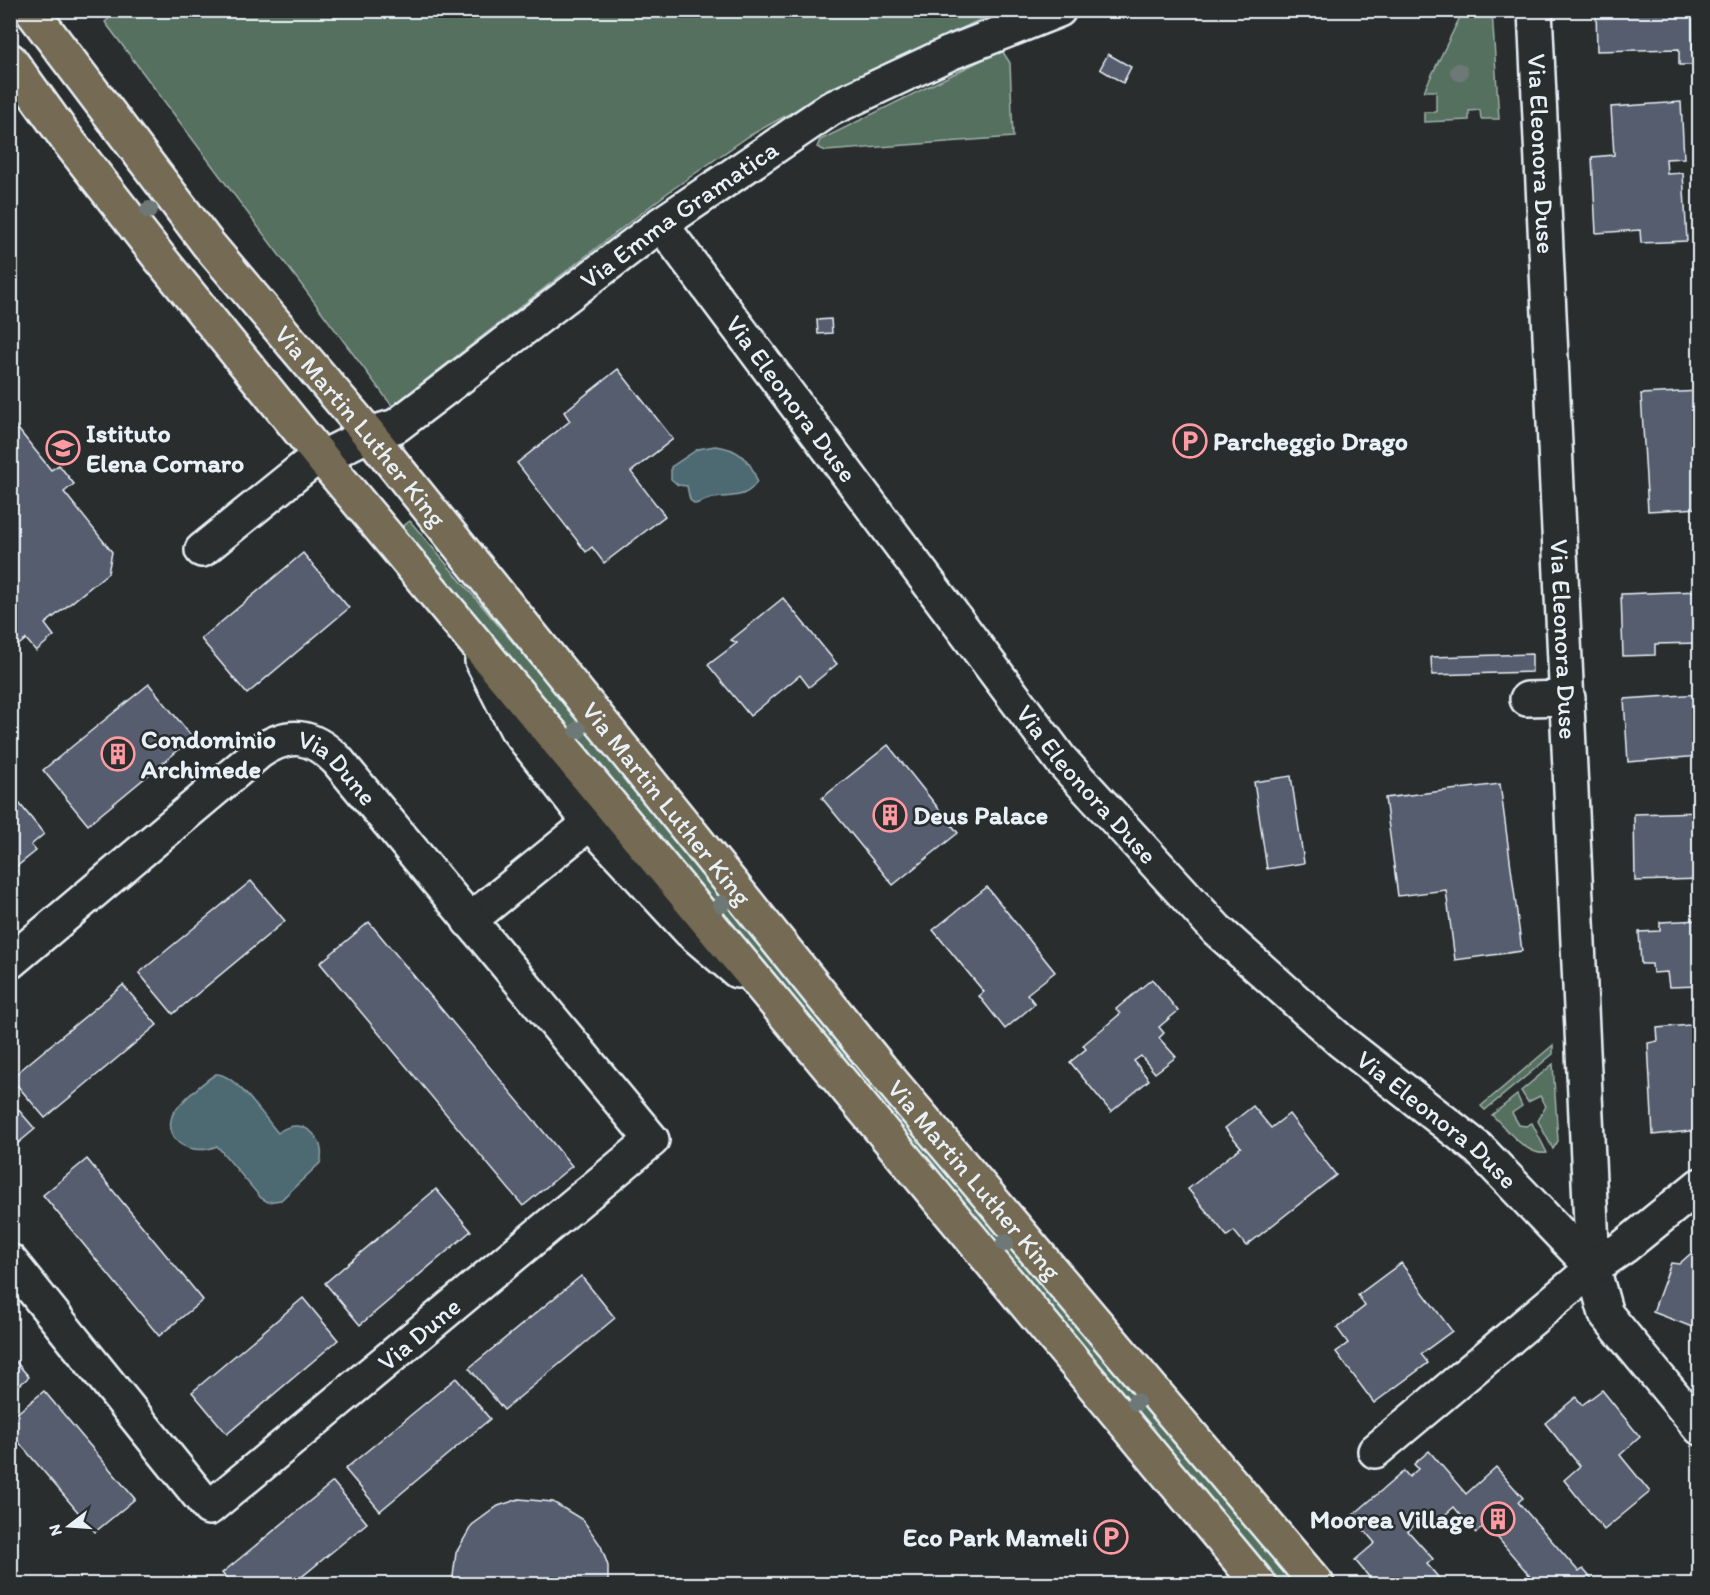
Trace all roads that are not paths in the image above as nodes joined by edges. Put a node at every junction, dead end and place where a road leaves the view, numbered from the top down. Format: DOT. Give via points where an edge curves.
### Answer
graph roads {
  1 [pos="31,10"];
  2 [pos="1059,10"];
  3 [pos="1535,10"];
  4 [pos="10,60"];
  5 [pos="661,224"];
  6 [pos="369,435"];
  7 [pos="321,457"];
  8 [pos="202,550"];
  9 [pos="465,629"];
  10 [pos="1569,698"];
  11 [pos="1527,699"];
  12 [pos="590,823"];
  13 [pos="469,921"];
  14 [pos="10,962"];
  15 [pos="770,999"];
  16 [pos="1700,1185"];
  17 [pos="10,1261"];
  18 [pos="1593,1268"];
  19 [pos="1700,1428"];
  20 [pos="1375,1451"];
  21 [pos="1259,1584"];
  22 [pos="1317,1584"];
  1 -- 6 [label="main road, Via Martin Luther King" via="208,244"];
  2 -- 5 [label="street, Via Emma Gramatica" via="950,53 830,109"];
  3 -- 10 [label="street, Via Eleonora Duse"];
  4 -- 7 [label="main road, Via Martin Luther King" via="145,239"];
  5 -- 6 [label="street, Via Emma Gramatica" via="396,426"];
  5 -- 18 [label="street, Via Eleonora Duse" via="1061,760 1217,930 1341,1041 1479,1149"];
  6 -- 7 [label="street, Via Emma Gramatica"];
  6 -- 22 [label="main road, Via Martin Luther King" via="881,1069"];
  7 -- 8 [label="street, Via Emma Gramatica" via="298,471"];
  7 -- 9 [label="main road, Via Martin Luther King"];
  9 -- 12 [label="street" via="516,728"];
  9 -- 15 [label="main road, Via Martin Luther King"];
  10 -- 11 [label="street"];
  10 -- 18 [label="street, Via Eleonora Duse"];
  12 -- 13 [label="street"];
  12 -- 15 [label="street" via="690,931"];
  13 -- 14 [label="street, Via Dune" via="324,746 291,738 259,752"];
  13 -- 17 [label="street, Via Dune" via="652,1140 209,1508"];
  15 -- 21 [label="main road, Via Martin Luther King"];
  16 -- 18 [label="street"];
  18 -- 19 [label="street, Via Eleonora Duse" via="1606,1314"];
  18 -- 20 [label="street"];
}
